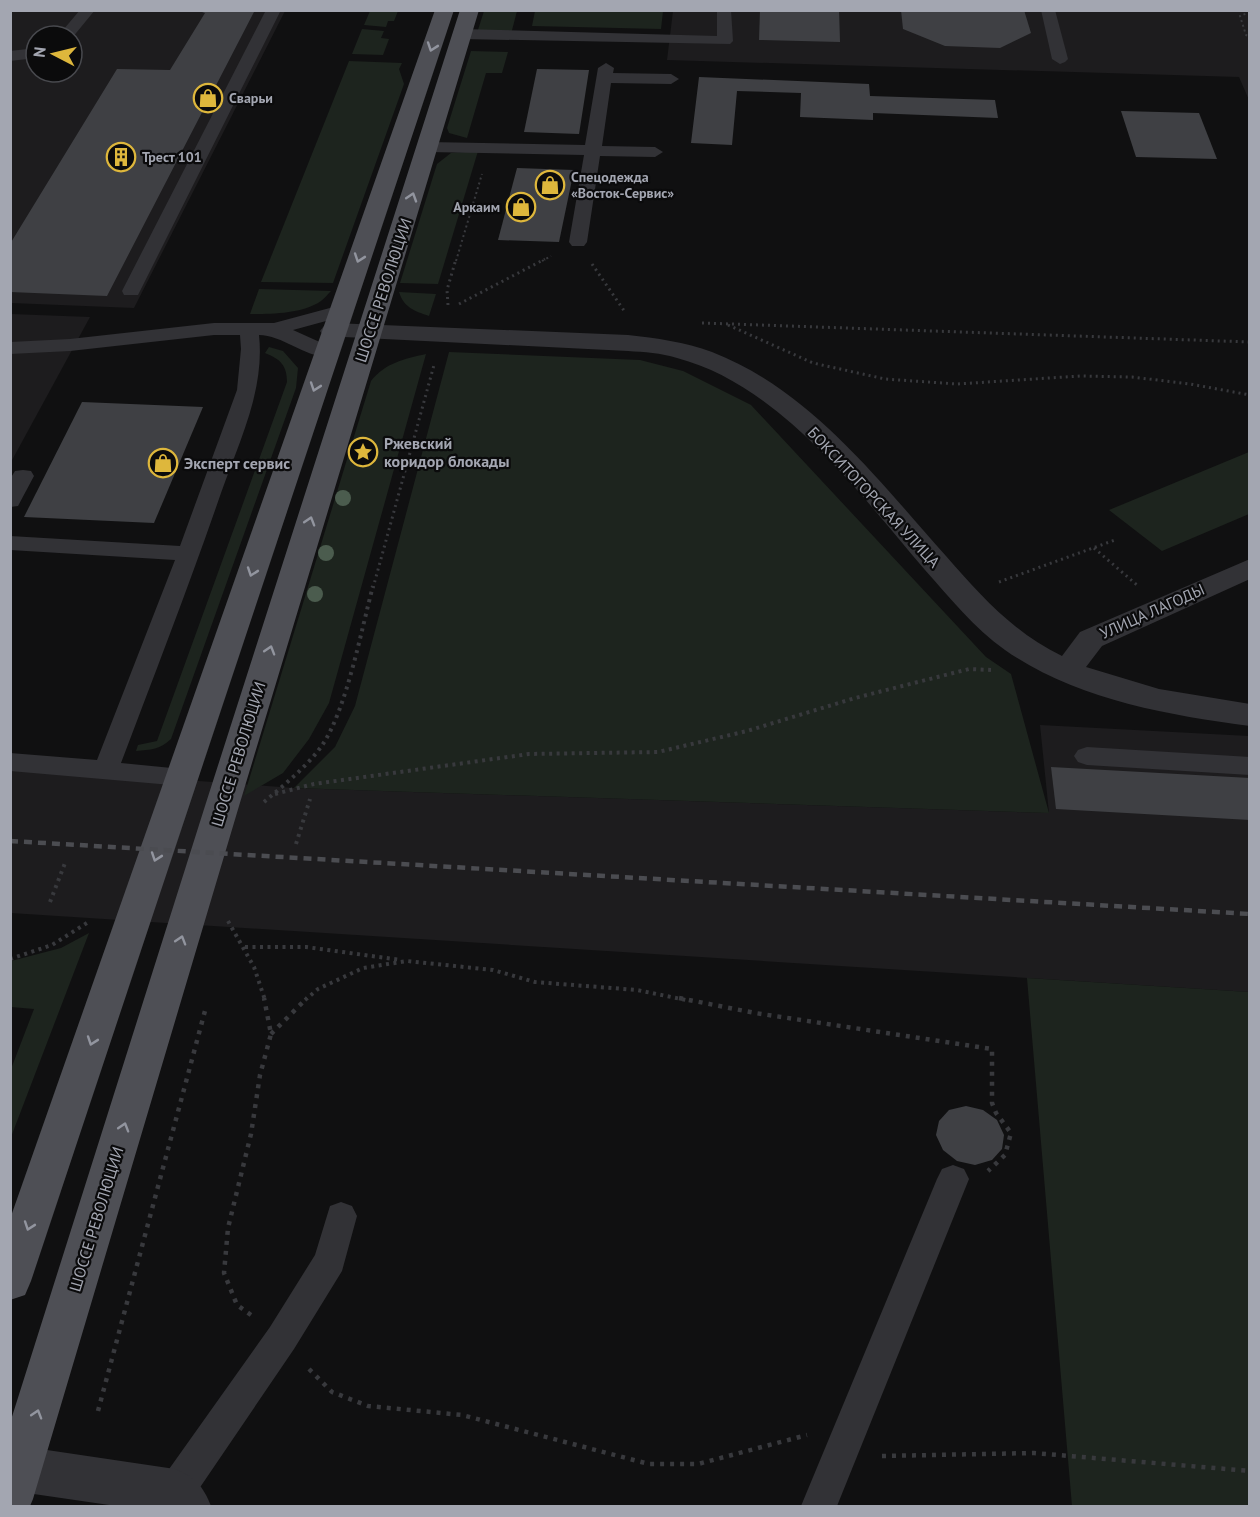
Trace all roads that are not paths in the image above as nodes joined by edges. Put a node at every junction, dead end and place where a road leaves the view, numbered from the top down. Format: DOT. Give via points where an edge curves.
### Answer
graph roads {
  1 [pos="88,10"];
  2 [pos="274,10"];
  3 [pos="445,10"];
  4 [pos="470,10"];
  5 [pos="724,10"];
  6 [pos="1048,10"];
  7 [pos="76,24"];
  8 [pos="462,34"];
  9 [pos="1060,58"];
  10 [pos="671,79"];
  11 [pos="428,147"];
  12 [pos="593,151"];
  13 [pos="655,152"];
  14 [pos="578,242"];
  15 [pos="131,291"];
  16 [pos="249,328"];
  17 [pos="274,329"];
  18 [pos="342,332"];
  19 [pos="10,348"];
  20 [pos="23,476"];
  21 [pos="10,501"];
  22 [pos="10,543"];
  23 [pos="189,554"];
  24 [pos="1250,568"];
  25 [pos="1067,671"];
  26 [pos="1250,715"];
  27 [pos="1087,756"];
  28 [pos="10,762"];
  29 [pos="1250,766"];
  30 [pos="105,772"];
  31 [pos="183,777"];
  32 [pos="953,1179"];
  33 [pos="341,1216"];
  34 [pos="10,1281"];
  35 [pos="14,1479"];
  36 [pos="182,1499"];
  37 [pos="819,1506"];
  1 -- 7 [label="lane"];
  2 -- 15 [label="lane"];
  3 -- 18 [label="main road, ШОССЕ РЕВОЛЮЦИИ, one-way"];
  4 -- 8 [label="main road, ШОССЕ РЕВОЛЮЦИИ"];
  5 -- 8 [label="lane" via="725,41"];
  6 -- 9 [label="lane"];
  8 -- 11 [label="main road, ШОССЕ РЕВОЛЮЦИИ"];
  10 -- 12 [label="lane" via="605,73"];
  11 -- 12 [label="lane"];
  18 -- 11 [label="main road, ШОССЕ РЕВОЛЮЦИИ, one-way"];
  12 -- 13 [label="lane"];
  12 -- 14 [label="lane"];
  16 -- 17 [label="lane"];
  16 -- 19 [label="lane"];
  16 -- 23 [label="lane" via="248,390"];
  17 -- 18 [label="lane"];
  17 -- 18 [label="lane"];
  18 -- 25 [label="street, БОКСИТОГОРСКАЯ УЛИЦА" via="667,348 704,358 734,372 779,400 819,434 972,603 1016,643"];
  18 -- 31 [label="main road, ШОССЕ РЕВОЛЮЦИИ, one-way"];
  35 -- 18 [label="main road, ШОССЕ РЕВОЛЮЦИИ, one-way"];
  20 -- 21 [label="lane"];
  22 -- 23 [label="lane"];
  23 -- 30 [label="lane"];
  24 -- 25 [label="street, УЛИЦА ЛАГОДЫ" via="1091,639"];
  25 -- 26 [label="street, БОКСИТОГОРСКАЯ УЛИЦА" via="1180,705"];
  27 -- 29 [label="lane"];
  28 -- 30 [label="lane"];
  30 -- 31 [label="lane"];
  31 -- 34 [label="main road, ШОССЕ РЕВОЛЮЦИИ, one-way"];
  32 -- 37 [label="lane"];
  33 -- 36 [label="lane" via="330,1260"];
  35 -- 36 [label="street"];
}
